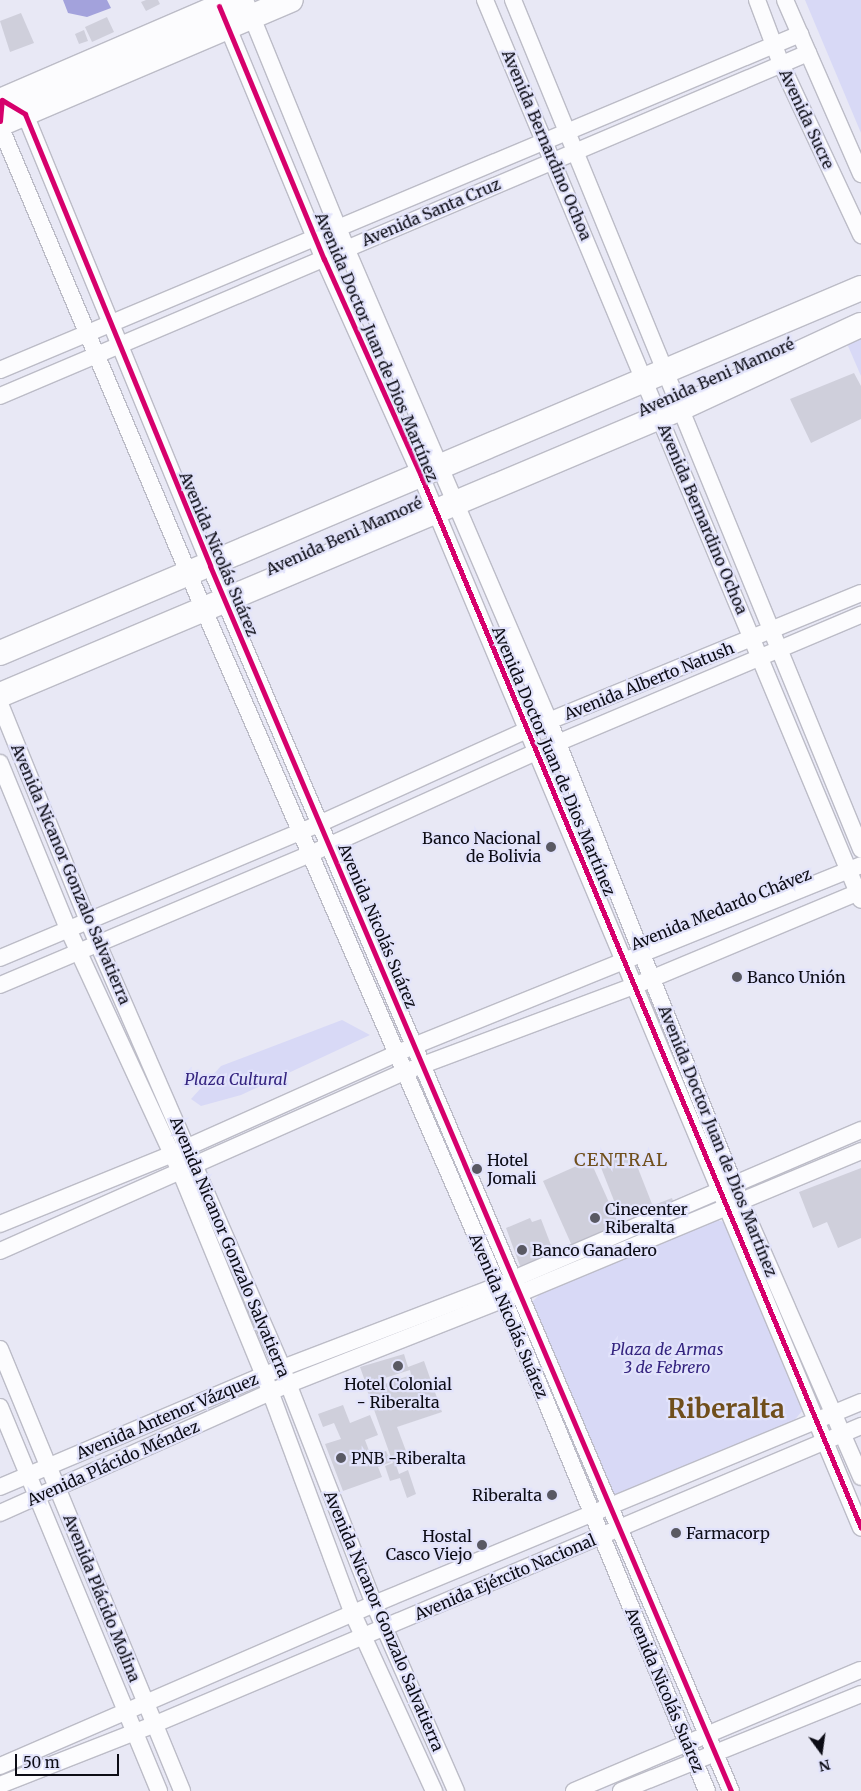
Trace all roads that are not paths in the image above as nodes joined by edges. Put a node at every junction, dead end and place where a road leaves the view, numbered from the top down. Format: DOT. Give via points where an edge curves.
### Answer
graph roads {
  1 [pos="291,0"];
  2 [pos="485,0"];
  3 [pos="513,0"];
  4 [pos="757,0"];
  5 [pos="785,0"];
  6 [pos="248,8"];
  7 [pos="227,11"];
  8 [pos="800,34"];
  9 [pos="774,43"];
  10 [pos="808,52"];
  11 [pos="781,64"];
  12 [pos="1,107"];
  13 [pos="25,114"];
  14 [pos="0,125"];
  15 [pos="567,130"];
  16 [pos="544,140"];
  17 [pos="575,151"];
  18 [pos="554,160"];
  19 [pos="861,174"];
  20 [pos="338,229"];
  21 [pos="861,236"];
  22 [pos="316,238"];
  23 [pos="346,248"];
  24 [pos="324,259"];
  25 [pos="861,288"];
  26 [pos="108,323"];
  27 [pos="861,325"];
  28 [pos="86,333"];
  29 [pos="119,346"];
  30 [pos="97,356"];
  31 [pos="0,370"];
  32 [pos="655,376"];
  33 [pos="0,396"];
  34 [pos="670,413"];
  35 [pos="430,472"];
  36 [pos="444,505"];
  37 [pos="200,570"];
  38 [pos="861,593"];
  39 [pos="225,601"];
  40 [pos="204,610"];
  41 [pos="861,616"];
  42 [pos="773,630"];
  43 [pos="754,638"];
  44 [pos="781,648"];
  45 [pos="0,653"];
  46 [pos="761,656"];
  47 [pos="0,695"];
  48 [pos="0,704"];
  49 [pos="549,721"];
  50 [pos="526,730"];
  51 [pos="558,742"];
  52 [pos="536,752"];
  53 [pos="0,763"];
  54 [pos="321,822"];
  55 [pos="300,830"];
  56 [pos="330,845"];
  57 [pos="861,849"];
  58 [pos="310,854"];
  59 [pos="855,868"];
  60 [pos="860,894"];
  61 [pos="88,921"];
  62 [pos="68,929"];
  63 [pos="99,944"];
  64 [pos="78,952"];
  65 [pos="643,954"];
  66 [pos="0,958"];
  67 [pos="625,962"];
  68 [pos="653,978"];
  69 [pos="0,985"];
  70 [pos="634,986"];
  71 [pos="416,1045"];
  72 [pos="396,1055"];
  73 [pos="424,1065"];
  74 [pos="404,1072"];
  75 [pos="861,1130"];
  76 [pos="179,1150"];
  77 [pos="861,1151"];
  78 [pos="188,1169"];
  79 [pos="734,1184"];
  80 [pos="717,1191"];
  81 [pos="741,1202"];
  82 [pos="725,1209"];
  83 [pos="0,1224"];
  84 [pos="0,1252"];
  85 [pos="508,1290"];
  86 [pos="0,1349"];
  87 [pos="282,1368"];
  88 [pos="264,1375"];
  89 [pos="289,1384"];
  90 [pos="270,1392"];
  91 [pos="861,1402"];
  92 [pos="0,1406"];
  93 [pos="833,1414"];
  94 [pos="815,1422"];
  95 [pos="861,1426"];
  96 [pos="842,1434"];
  97 [pos="825,1441"];
  98 [pos="49,1466"];
  99 [pos="28,1475"];
  100 [pos="861,1477"];
  101 [pos="0,1488"];
  102 [pos="58,1488"];
  103 [pos="38,1497"];
  104 [pos="607,1507"];
  105 [pos="0,1513"];
  106 [pos="591,1514"];
  107 [pos="861,1528"];
  108 [pos="617,1530"];
  109 [pos="600,1536"];
  110 [pos="374,1604"];
  111 [pos="353,1614"];
  112 [pos="385,1627"];
  113 [pos="365,1636"];
  114 [pos="861,1670"];
  115 [pos="861,1694"];
  116 [pos="145,1705"];
  117 [pos="126,1713"];
  118 [pos="154,1725"];
  119 [pos="134,1733"];
  120 [pos="706,1736"];
  121 [pos="689,1743"];
  122 [pos="715,1754"];
  123 [pos="695,1760"];
  124 [pos="0,1766"];
  125 [pos="0,1785"];
  126 [pos="159,1791"];
  127 [pos="182,1791"];
  128 [pos="434,1791"];
  129 [pos="456,1791"];
  130 [pos="574,1791"];
  131 [pos="621,1791"];
  132 [pos="707,1791"];
  133 [pos="731,1791"];
  1 -- 6 [label="street"];
  2 -- 16 [label="street, Avenida Bernardino Ochoa"];
  3 -- 15 [label="street, Avenida Bernardino Ochoa"];
  4 -- 9 [label="street, Avenida Sucre"];
  5 -- 8 [label="street, Avenida Sucre"];
  6 -- 7 [label="street"];
  6 -- 20 [label="street, Avenida Doctor Juan de Dios Martínez"];
  7 -- 12 [label="street"];
  7 -- 13 [label="street"];
  7 -- 22 [label="street, Avenida Doctor Juan de Dios Martínez"];
  8 -- 9 [label="street, Avenida Santa Cruz"];
  8 -- 10 [label="street, Avenida Sucre"];
  9 -- 11 [label="street, Avenida Sucre"];
  9 -- 15 [label="street, Avenida Santa Cruz"];
  10 -- 11 [label="street, Avenida Santa Cruz"];
  10 -- 19 [label="street, Avenida Sucre"];
  11 -- 17 [label="street, Avenida Santa Cruz"];
  11 -- 21 [label="street, Avenida Sucre"];
  12 -- 13 [label="street"];
  13 -- 14 [label="street"];
  13 -- 26 [label="street, Avenida Nicolás Suárez"];
  14 -- 28 [label="street, Avenida Nicolás Suárez"];
  15 -- 16 [label="street, Avenida Santa Cruz"];
  15 -- 17 [label="street, Avenida Bernardino Ochoa"];
  16 -- 18 [label="street, Avenida Bernardino Ochoa"];
  16 -- 20 [label="street, Avenida Santa Cruz"];
  17 -- 18 [label="street, Avenida Santa Cruz"];
  17 -- 32 [label="street, Avenida Bernardino Ochoa"];
  18 -- 23 [label="street, Avenida Santa Cruz"];
  18 -- 32 [label="street, Avenida Bernardino Ochoa"];
  20 -- 22 [label="street, Avenida Santa Cruz"];
  20 -- 23 [label="street, Avenida Doctor Juan de Dios Martínez"];
  22 -- 24 [label="street, Avenida Doctor Juan de Dios Martínez"];
  22 -- 26 [label="street, Avenida Santa Cruz"];
  23 -- 24 [label="street, Avenida Santa Cruz"];
  23 -- 35 [label="street, Avenida Doctor Juan de Dios Martínez"];
  24 -- 29 [label="street, Avenida Santa Cruz"];
  24 -- 35 [label="street, Avenida Doctor Juan de Dios Martínez"];
  25 -- 32 [label="street, Avenida Beni Mamoré"];
  26 -- 28 [label="street, Avenida Santa Cruz"];
  26 -- 29 [label="street, Avenida Nicolás Suárez"];
  27 -- 34 [label="street, Avenida Beni Mamoré"];
  28 -- 30 [label="street, Avenida Nicolás Suárez"];
  28 -- 31 [label="street, Avenida Santa Cruz"];
  29 -- 30 [label="street, Avenida Santa Cruz"];
  29 -- 37 [label="street, Avenida Nicolás Suárez"];
  30 -- 33 [label="street, Avenida Santa Cruz"];
  30 -- 37 [label="street, Avenida Nicolás Suárez"];
  32 -- 34 [label="street, Avenida Bernardino Ochoa"];
  32 -- 34 [label="street, Avenida Bernardino Ochoa"];
  32 -- 35 [label="street, Avenida Beni Mamoré"];
  34 -- 36 [label="street, Avenida Beni Mamoré"];
  34 -- 42 [label="street, Avenida Bernardino Ochoa"];
  34 -- 43 [label="street, Avenida Bernardino Ochoa"];
  35 -- 36 [label="street, Avenida Doctor Juan de Dios Martínez"];
  35 -- 36 [label="street, Avenida Doctor Juan de Dios Martínez"];
  35 -- 37 [label="street, Avenida Beni Mamoré"];
  36 -- 39 [label="street, Avenida Beni Mamoré"];
  36 -- 49 [label="street, Avenida Doctor Juan de Dios Martínez"];
  36 -- 50 [label="street, Avenida Doctor Juan de Dios Martínez"];
  37 -- 39 [label="street, Avenida Nicolás Suárez"];
  37 -- 40 [label="street, Avenida Nicolás Suárez"];
  37 -- 45 [label="street, Avenida Beni Mamoré"];
  38 -- 42 [label="street, Avenida Alberto Natush"];
  39 -- 40 [label="street, Avenida Beni Mamoré"];
  39 -- 54 [label="street, Avenida Nicolás Suárez"];
  40 -- 47 [label="street, Avenida Beni Mamoré"];
  40 -- 55 [label="street, Avenida Nicolás Suárez"];
  41 -- 44 [label="street, Avenida Alberto Natush"];
  42 -- 43 [label="street, Avenida Alberto Natush"];
  42 -- 44 [label="street, Avenida Bernardino Ochoa"];
  43 -- 46 [label="street, Avenida Bernardino Ochoa"];
  43 -- 49 [label="street, Avenida Alberto Natush"];
  44 -- 46 [label="street, Avenida Alberto Natush"];
  44 -- 57 [label="street, Avenida Bernardino Ochoa"];
  46 -- 51 [label="street, Avenida Alberto Natush"];
  46 -- 59 [label="street, Avenida Bernardino Ochoa"];
  48 -- 61 [label="street, Avenida Nicanor Gonzalo Salvatierra"];
  49 -- 50 [label="street, Avenida Alberto Natush"];
  49 -- 51 [label="street, Avenida Doctor Juan de Dios Martínez"];
  50 -- 52 [label="street, Avenida Doctor Juan de Dios Martínez"];
  50 -- 54 [label="street, Avenida Alberto Natush"];
  51 -- 52 [label="street, Avenida Alberto Natush"];
  51 -- 65 [label="street, Avenida Doctor Juan de Dios Martínez"];
  52 -- 56 [label="street, Avenida Alberto Natush"];
  52 -- 67 [label="street, Avenida Doctor Juan de Dios Martínez"];
  53 -- 62 [label="street, Avenida Nicanor Gonzalo Salvatierra"];
  54 -- 55 [label="street, Avenida Alberto Natush"];
  54 -- 56 [label="street, Avenida Nicolás Suárez"];
  55 -- 58 [label="street, Avenida Nicolás Suárez"];
  55 -- 61 [label="street, Avenida Alberto Natush"];
  56 -- 58 [label="street, Avenida Alberto Natush"];
  56 -- 71 [label="street, Avenida Nicolás Suárez"];
  58 -- 63 [label="street, Avenida Alberto Natush"];
  58 -- 72 [label="street, Avenida Nicolás Suárez"];
  59 -- 60 [label="street, Avenida Bernardino Ochoa"];
  59 -- 65 [label="street, Avenida Medardo Chávez"];
  60 -- 68 [label="street"];
  61 -- 62 [label="street, Avenida Alberto Natush"];
  61 -- 63 [label="street, Avenida Nicanor Gonzalo Salvatierra"];
  62 -- 64 [label="street, Avenida Nicanor Gonzalo Salvatierra"];
  62 -- 66 [label="street, Avenida Alberto Natush"];
  63 -- 64 [label="street, Avenida Alberto Natush"];
  63 -- 76 [label="street, Avenida Nicanor Gonzalo Salvatierra"];
  64 -- 69 [label="street, Avenida Alberto Natush"];
  64 -- 76 [label="street, Avenida Nicanor Gonzalo Salvatierra"];
  65 -- 67 [label="street, Avenida Medardo Chávez"];
  65 -- 68 [label="street, Avenida Doctor Juan de Dios Martínez"];
  67 -- 70 [label="street, Avenida Doctor Juan de Dios Martínez"];
  67 -- 71 [label="street, Avenida Medardo Chávez"];
  68 -- 70 [label="street"];
  68 -- 79 [label="street, Avenida Doctor Juan de Dios Martínez"];
  70 -- 73 [label="street"];
  70 -- 80 [label="street, Avenida Doctor Juan de Dios Martínez"];
  71 -- 72 [label="street, Avenida Medardo Chávez"];
  71 -- 73 [label="street, Avenida Nicolás Suárez"];
  72 -- 74 [label="street, Avenida Nicolás Suárez"];
  72 -- 76 [label="street, Avenida Medardo Chávez"];
  73 -- 74 [label="street"];
  73 -- 85 [label="street, Avenida Nicolás Suárez"];
  74 -- 78 [label="street"];
  74 -- 85 [label="street, Avenida Nicolás Suárez"];
  75 -- 79 [label="street, Avenida Antenor Vázquez"];
  76 -- 78 [label="street, Avenida Nicanor Gonzalo Salvatierra"];
  76 -- 83 [label="street, Avenida Medardo Chávez"];
  77 -- 81 [label="street, Avenida Antenor Vázquez"];
  78 -- 84 [label="street"];
  78 -- 87 [label="street, Avenida Nicanor Gonzalo Salvatierra"];
  78 -- 88 [label="street, Avenida Nicanor Gonzalo Salvatierra"];
  79 -- 80 [label="street, Avenida Antenor Vázquez"];
  79 -- 81 [label="street, Avenida Doctor Juan de Dios Martínez"];
  80 -- 82 [label="street, Avenida Doctor Juan de Dios Martínez"];
  80 -- 85 [label="street, Avenida Antenor Vázquez"];
  81 -- 82 [label="street, Avenida Antenor Vázquez"];
  81 -- 93 [label="street, Avenida Doctor Juan de Dios Martínez"];
  82 -- 85 [label="street, Avenida Antenor Vázquez"];
  82 -- 94 [label="street, Avenida Doctor Juan de Dios Martínez"];
  85 -- 87 [label="street, Avenida Antenor Vázquez"];
  85 -- 89 [label="street, Avenida Plácido Méndez"];
  85 -- 104 [label="street, Avenida Nicolás Suárez"];
  85 -- 106 [label="street, Avenida Nicolás Suárez"];
  86 -- 98 [label="street, Avenida Plácido Molina"];
  87 -- 88 [label="street, Avenida Antenor Vázquez"];
  87 -- 89 [label="street, Avenida Nicanor Gonzalo Salvatierra"];
  88 -- 90 [label="street, Avenida Nicanor Gonzalo Salvatierra"];
  88 -- 98 [label="street, Avenida Antenor Vázquez"];
  89 -- 90 [label="street, Avenida Plácido Méndez"];
  89 -- 110 [label="street, Avenida Nicanor Gonzalo Salvatierra"];
  90 -- 102 [label="street, Avenida Plácido Méndez"];
  90 -- 111 [label="street, Avenida Nicanor Gonzalo Salvatierra"];
  91 -- 93 [label="street, Avenida Ejército Nacional"];
  92 -- 99 [label="street, Avenida Plácido Molina"];
  93 -- 94 [label="street, Avenida Ejército Nacional"];
  93 -- 96 [label="street, Avenida Doctor Juan de Dios Martínez"];
  94 -- 97 [label="street, Avenida Doctor Juan de Dios Martínez"];
  94 -- 104 [label="street, Avenida Ejército Nacional"];
  95 -- 96 [label="street, Avenida Ejército Nacional"];
  96 -- 97 [label="street, Avenida Ejército Nacional"];
  96 -- 100 [label="street, Avenida Doctor Juan de Dios Martínez"];
  97 -- 107 [label="street, Avenida Doctor Juan de Dios Martínez"];
  97 -- 108 [label="street, Avenida Ejército Nacional"];
  98 -- 99 [label="street, Avenida Antenor Vázquez"];
  98 -- 102 [label="street, Avenida Plácido Molina"];
  99 -- 101 [label="street, Avenida Antenor Vázquez"];
  99 -- 103 [label="street, Avenida Plácido Molina"];
  102 -- 103 [label="street, Avenida Plácido Méndez"];
  102 -- 116 [label="street, Avenida Plácido Molina"];
  103 -- 105 [label="street, Avenida Plácido Méndez"];
  103 -- 117 [label="street, Avenida Plácido Molina"];
  104 -- 106 [label="street, Avenida Ejército Nacional"];
  104 -- 108 [label="street, Avenida Nicolás Suárez"];
  106 -- 109 [label="street, Avenida Nicolás Suárez"];
  106 -- 110 [label="street, Avenida Ejército Nacional"];
  108 -- 109 [label="street, Avenida Ejército Nacional"];
  108 -- 120 [label="street, Avenida Nicolás Suárez"];
  109 -- 112 [label="street, Avenida Ejército Nacional"];
  109 -- 121 [label="street, Avenida Nicolás Suárez"];
  110 -- 111 [label="street, Avenida Ejército Nacional"];
  110 -- 112 [label="street, Avenida Nicanor Gonzalo Salvatierra"];
  111 -- 113 [label="street, Avenida Nicanor Gonzalo Salvatierra"];
  111 -- 116 [label="street, Avenida Ejército Nacional"];
  112 -- 113 [label="street, Avenida Ejército Nacional"];
  112 -- 129 [label="street, Avenida Nicanor Gonzalo Salvatierra"];
  113 -- 118 [label="street, Avenida Ejército Nacional"];
  113 -- 128 [label="street, Avenida Nicanor Gonzalo Salvatierra"];
  114 -- 120 [label="street"];
  115 -- 122 [label="street"];
  116 -- 117 [label="street, Avenida Ejército Nacional"];
  116 -- 118 [label="street, Avenida Plácido Molina"];
  117 -- 119 [label="street, Avenida Plácido Molina"];
  117 -- 124 [label="street, Avenida Ejército Nacional"];
  118 -- 119 [label="street, Avenida Ejército Nacional"];
  118 -- 127 [label="street, Avenida Plácido Molina"];
  119 -- 125 [label="street, Avenida Ejército Nacional"];
  119 -- 126 [label="street, Avenida Plácido Molina"];
  120 -- 121 [label="street"];
  120 -- 122 [label="street, Avenida Nicolás Suárez"];
  121 -- 123 [label="street, Avenida Nicolás Suárez"];
  121 -- 130 [label="street"];
  122 -- 123 [label="street"];
  122 -- 133 [label="street, Avenida Nicolás Suárez"];
  123 -- 131 [label="street"];
  123 -- 132 [label="street, Avenida Nicolás Suárez"];
}
